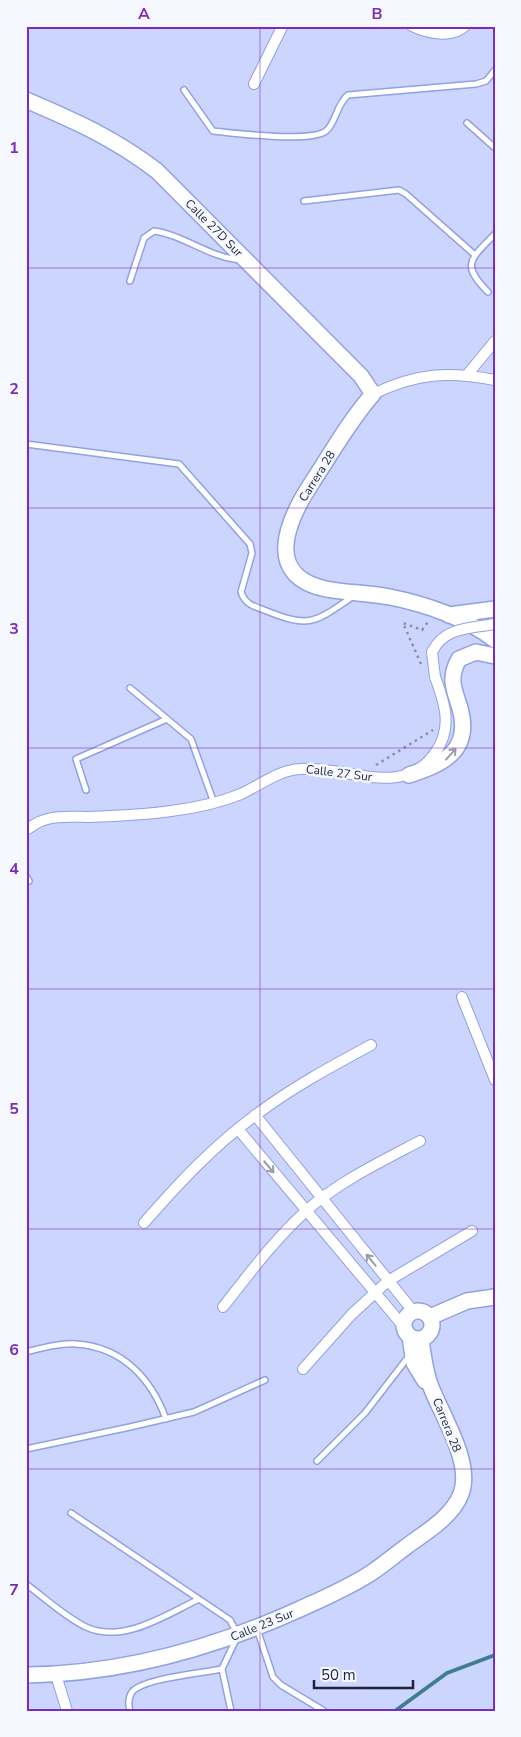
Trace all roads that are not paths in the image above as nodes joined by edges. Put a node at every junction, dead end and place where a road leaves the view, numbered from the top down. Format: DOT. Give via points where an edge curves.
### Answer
graph roads {
  1 [pos="278,26"];
  2 [pos="286,26"];
  3 [pos="412,26"];
  4 [pos="465,26"];
  5 [pos="282,27"];
  6 [pos="495,70"];
  7 [pos="254,84"];
  8 [pos="184,90"];
  9 [pos="26,100"];
  10 [pos="467,123"];
  11 [pos="495,148"];
  12 [pos="304,201"];
  13 [pos="495,234"];
  14 [pos="475,255"];
  15 [pos="246,260"];
  16 [pos="130,280"];
  17 [pos="488,292"];
  18 [pos="495,341"];
  19 [pos="467,375"];
  20 [pos="495,380"];
  21 [pos="373,394"];
  22 [pos="27,444"];
  23 [pos="357,594"];
  24 [pos="495,609"];
  25 [pos="445,615"];
  26 [pos="495,624"];
  27 [pos="495,640"];
  28 [pos="495,656"];
  29 [pos="130,688"];
  30 [pos="167,719"];
  31 [pos="409,775"];
  32 [pos="86,790"];
  33 [pos="214,804"];
  34 [pos="26,830"];
  35 [pos="462,997"];
  36 [pos="371,1045"];
  37 [pos="495,1080"];
  38 [pos="255,1115"];
  39 [pos="238,1129"];
  40 [pos="420,1141"];
  41 [pos="322,1198"];
  42 [pos="306,1211"];
  43 [pos="144,1223"];
  44 [pos="472,1231"];
  45 [pos="388,1281"];
  46 [pos="374,1294"];
  47 [pos="495,1296"];
  48 [pos="223,1307"];
  49 [pos="413,1312"];
  50 [pos="430,1316"];
  51 [pos="412,1334"];
  52 [pos="26,1352"];
  53 [pos="411,1354"];
  54 [pos="303,1369"];
  55 [pos="265,1380"];
  56 [pos="431,1387"];
  57 [pos="166,1418"];
  58 [pos="26,1448"];
  59 [pos="317,1461"];
  60 [pos="461,1493"];
  61 [pos="71,1513"];
  62 [pos="26,1584"];
  63 [pos="199,1599"];
  64 [pos="257,1628"];
  65 [pos="238,1635"];
  66 [pos="222,1669"];
  67 [pos="26,1675"];
  68 [pos="56,1675"];
  69 [pos="67,1711"];
  70 [pos="130,1711"];
  71 [pos="231,1711"];
  72 [pos="324,1711"];
  1 -- 5 [label="street"];
  2 -- 5 [label="street"];
  3 -- 4 [label="street" via="437,34 460,31"];
  5 -- 7 [label="street"];
  6 -- 8 [label="lane" via="486,81 476,84 348,95 338,105 329,128 317,134 266,136 213,131"];
  9 -- 15 [label="street, Calle 27D Sur" via="128,148 157,171"];
  10 -- 11 [label="lane"];
  12 -- 14 [label="lane" via="399,190"];
  13 -- 14 [label="lane"];
  14 -- 17 [label="lane" via="471,268 474,277"];
  15 -- 16 [label="lane" via="225,258 154,231 144,238"];
  15 -- 21 [label="street, Calle 27D Sur" via="361,376"];
  18 -- 19 [label="street"];
  19 -- 20 [label="street"];
  19 -- 21 [label="street, Carrera 28" via="420,376"];
  21 -- 23 [label="street, Carrera 28" via="300,501 285,539 286,560 307,582 324,589"];
  22 -- 23 [label="lane" via="179,464 250,544 252,553 241,592 249,604 302,623 331,611"];
  23 -- 25 [label="street, Carrera 28" via="389,597"];
  24 -- 25 [label="street"];
  25 -- 27 [label="street"];
  26 -- 31 [label="street, bridge" via="452,631 441,638 432,652 435,677 445,704 445,732 434,756"];
  31 -- 28 [label="street, one-way" via="444,762 458,746 462,718 451,679 459,660 476,652"];
  29 -- 30 [label="lane"];
  30 -- 32 [label="lane" via="76,759"];
  30 -- 33 [label="lane" via="191,739"];
  31 -- 33 [label="street, Calle 27 Sur" via="379,778 301,768"];
  33 -- 34 [label="street, Calle 27 Sur" via="144,815 55,818"];
  35 -- 37 [label="street"];
  36 -- 38 [label="street" via="323,1071"];
  38 -- 39 [label="street"];
  38 -- 41 [label="street"];
  39 -- 42 [label="street, one-way"];
  39 -- 43 [label="street" via="180,1181"];
  40 -- 41 [label="street"];
  41 -- 42 [label="street"];
  45 -- 41 [label="street, one-way"];
  42 -- 46 [label="street"];
  42 -- 48 [label="street" via="274,1243"];
  44 -- 45 [label="street"];
  45 -- 46 [label="street"];
  45 -- 49 [label="street"];
  46 -- 51 [label="street"];
  46 -- 54 [label="street" via="325,1342"];
  47 -- 50 [label="street" via="467,1300"];
  49 -- 50 [label="street" via="422,1311"];
  49 -- 51 [label="street" via="404,1320"];
  50 -- 51 [label="street" via="432,1330"];
  51 -- 53 [label="street, Carrera 28"];
  51 -- 56 [label="street, Carrera 28"];
  52 -- 57 [label="lane" via="76,1344 110,1352 145,1378"];
  53 -- 56 [label="street, Carrera 28" via="418,1372"];
  53 -- 59 [label="lane" via="365,1413"];
  55 -- 57 [label="lane" via="194,1412"];
  56 -- 60 [label="street, Carrera 28" via="460,1458"];
  57 -- 58 [label="lane"];
  60 -- 64 [label="street, Calle 23 Sur" via="438,1523 370,1574"];
  61 -- 63 [label="lane"];
  62 -- 63 [label="lane" via="85,1627 102,1633 138,1627"];
  63 -- 65 [label="lane" via="230,1620"];
  64 -- 65 [label="street, Calle 23 Sur"];
  64 -- 72 [label="lane" via="273,1677"];
  65 -- 66 [label="lane"];
  65 -- 68 [label="street, Calle 23 Sur" via="157,1658"];
  66 -- 70 [label="lane" via="143,1684 132,1692 128,1703"];
  66 -- 71 [label="lane"];
  67 -- 68 [label="street, Calle 23 Sur"];
  68 -- 69 [label="street"];
}
